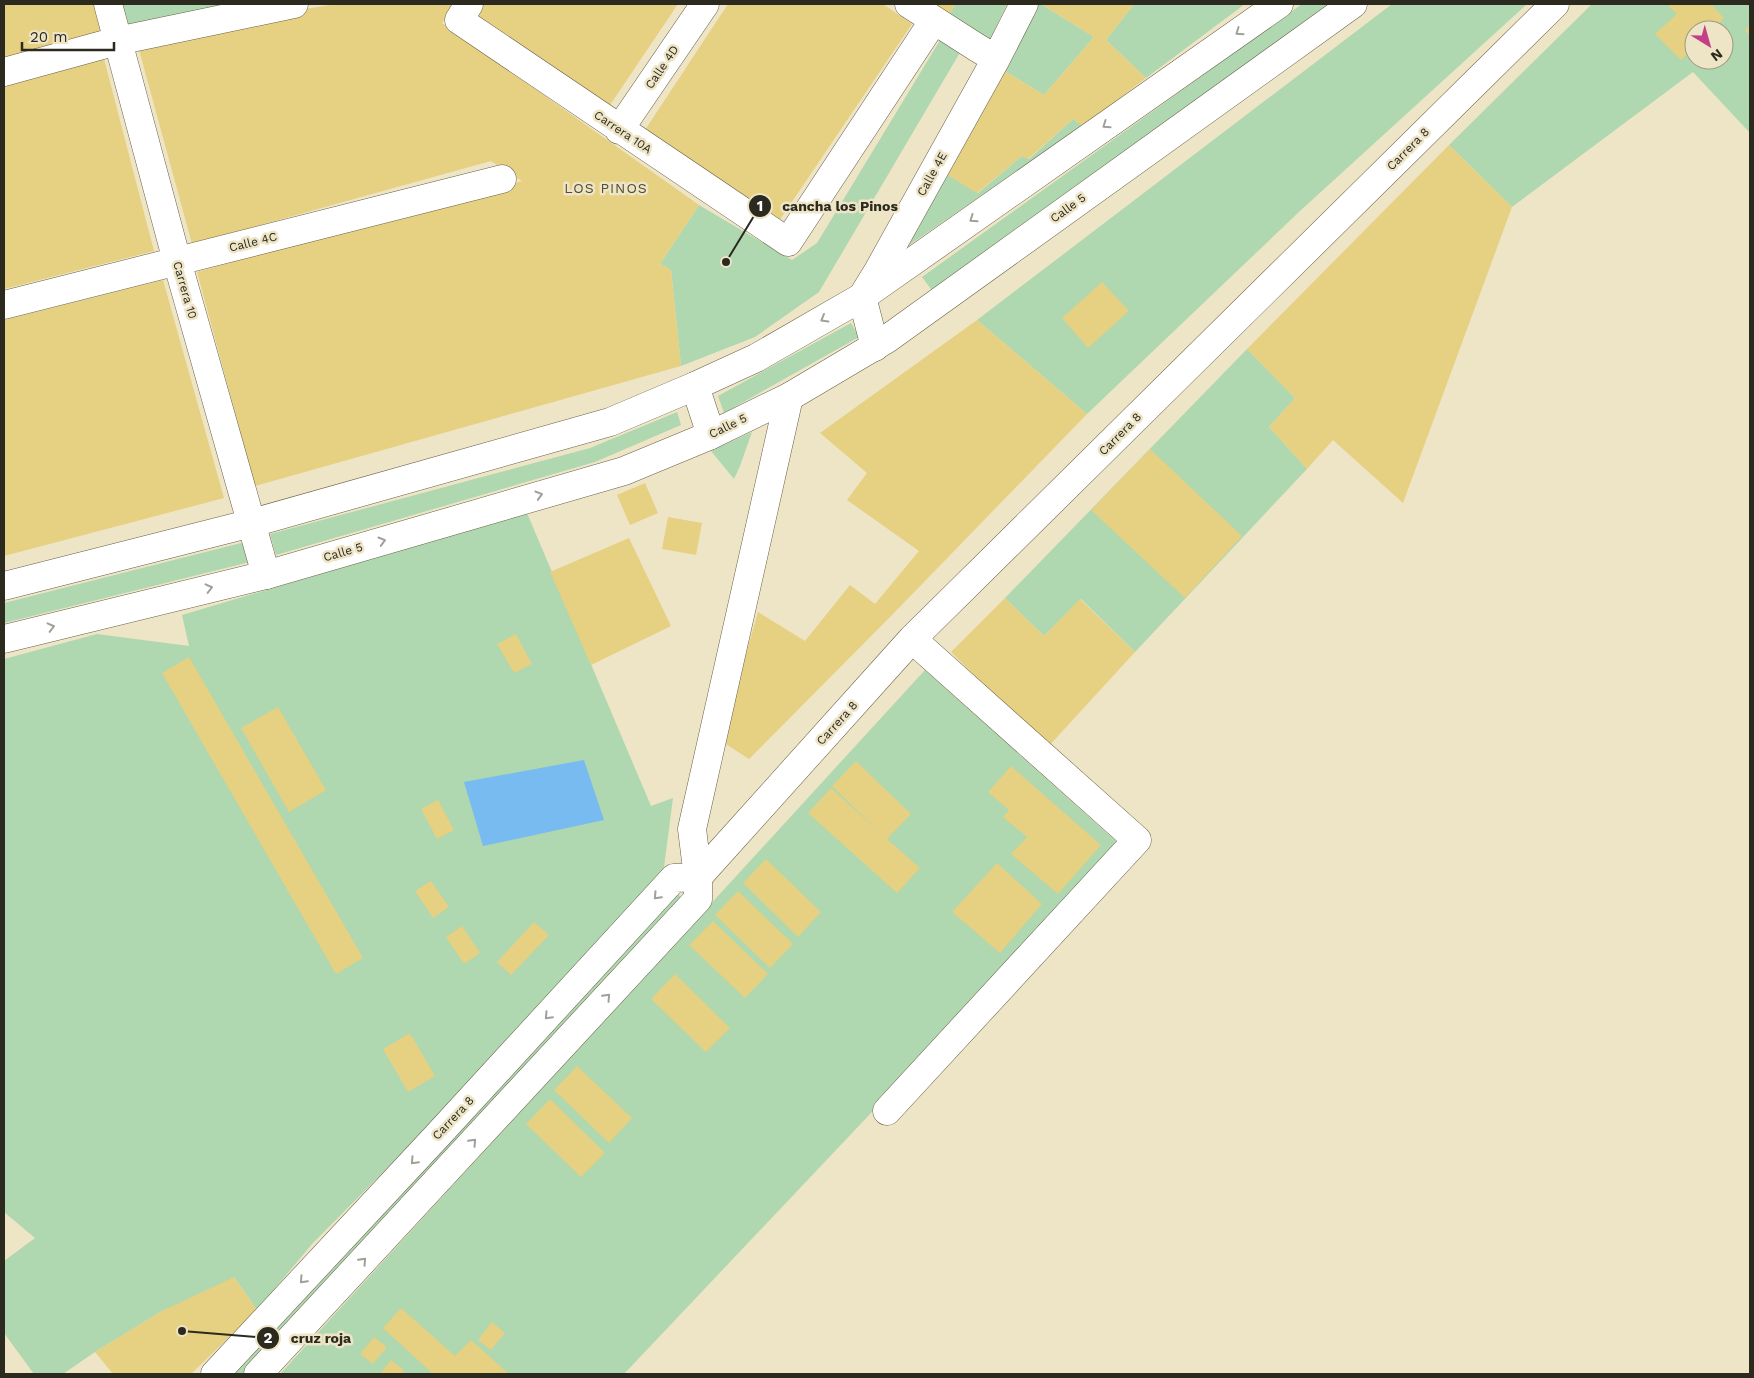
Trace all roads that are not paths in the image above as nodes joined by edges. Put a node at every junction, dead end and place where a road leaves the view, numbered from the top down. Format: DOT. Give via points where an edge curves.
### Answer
graph roads {
  1 [pos="108,4"];
  2 [pos="288,4"];
  3 [pos="705,4"];
  4 [pos="909,4"];
  5 [pos="1024,4"];
  6 [pos="1279,4"];
  7 [pos="1353,4"];
  8 [pos="1555,4"];
  9 [pos="464,12"];
  10 [pos="934,20"];
  11 [pos="117,42"];
  12 [pos="996,59"];
  13 [pos="4,72"];
  14 [pos="619,130"];
  15 [pos="502,179"];
  16 [pos="177,261"];
  17 [pos="862,297"];
  18 [pos="4,305"];
  19 [pos="874,347"];
  20 [pos="695,386"];
  21 [pos="789,397"];
  22 [pos="711,435"];
  23 [pos="252,523"];
  24 [pos="266,575"];
  25 [pos="4,586"];
  26 [pos="4,639"];
  27 [pos="912,639"];
  28 [pos="698,876"];
  29 [pos="887,1112"];
  30 [pos="215,1374"];
  31 [pos="258,1374"];
  1 -- 11 [label="street, Carrera 10"];
  2 -- 11 [label="street"];
  3 -- 14 [label="street, Calle 4D"];
  4 -- 10 [label="street"];
  5 -- 12 [label="street, Calle 4E"];
  6 -- 17 [label="street, one-way"];
  7 -- 19 [label="street, Calle 5"];
  8 -- 27 [label="street, Carrera 8"];
  9 -- 14 [label="street, Carrera 10A"];
  10 -- 12 [label="street"];
  10 -- 14 [label="street, Carrera 10A" via="788,242"];
  11 -- 13 [label="street"];
  11 -- 16 [label="street, Carrera 10"];
  12 -- 17 [label="street, Calle 4E"];
  15 -- 16 [label="street, Calle 4C"];
  16 -- 18 [label="street, Calle 4C"];
  16 -- 23 [label="street, Carrera 10"];
  17 -- 19 [label="street"];
  17 -- 20 [label="street, one-way" via="756,358"];
  19 -- 21 [label="street, Calle 5"];
  20 -- 22 [label="street"];
  20 -- 23 [label="street" via="610,422"];
  21 -- 22 [label="street, Calle 5"];
  21 -- 28 [label="street" via="692,829"];
  24 -- 22 [label="street, Calle 5, one-way" via="624,471"];
  23 -- 24 [label="street, Carrera 10"];
  23 -- 25 [label="street"];
  26 -- 24 [label="street, Calle 5, one-way"];
  27 -- 28 [label="street, Carrera 8"];
  27 -- 29 [label="street" via="1137,840"];
  28 -- 30 [label="street, Carrera 8, one-way" via="674,878"];
  31 -- 28 [label="street, one-way" via="698,898"];
}
